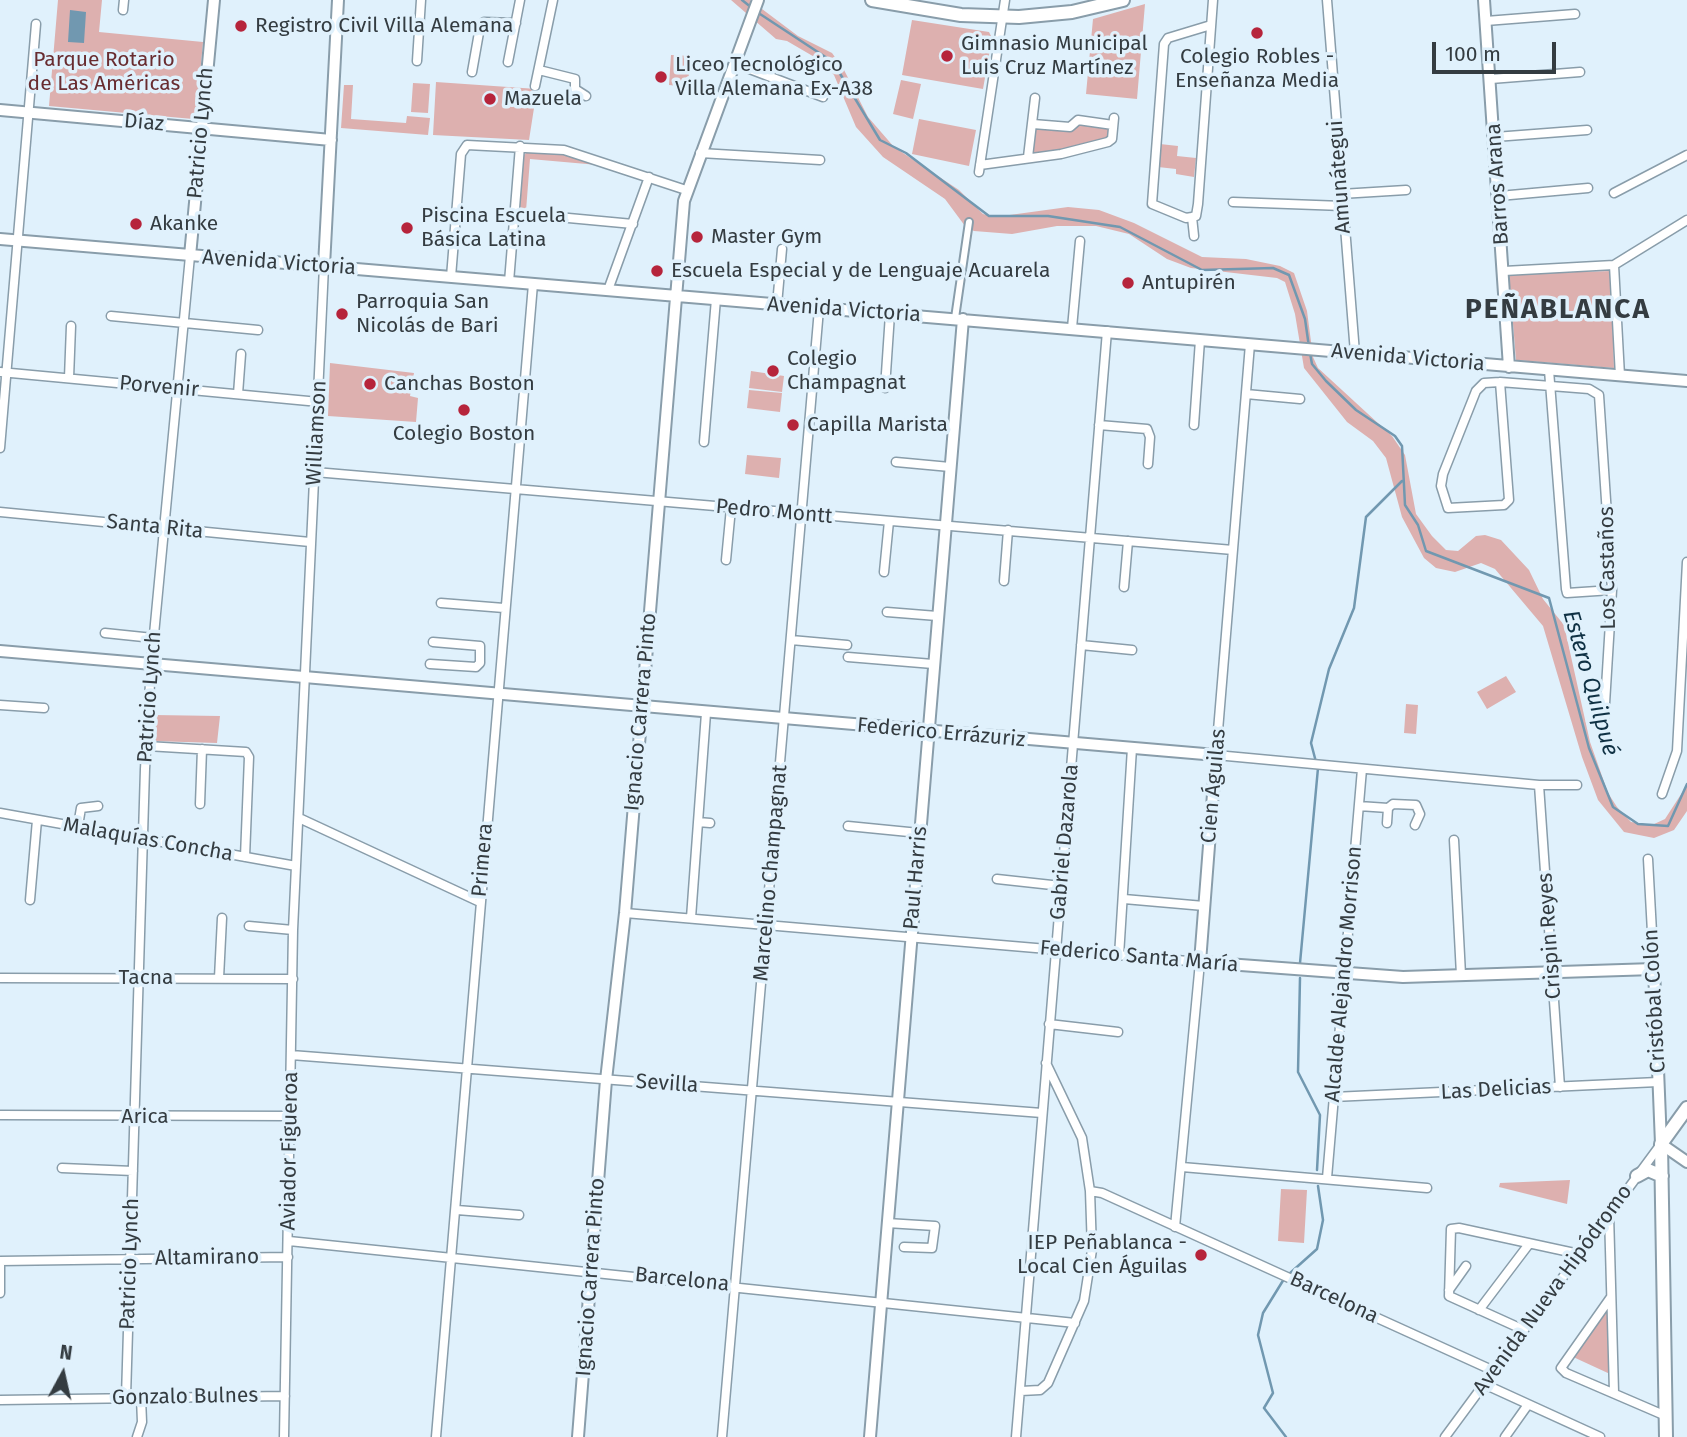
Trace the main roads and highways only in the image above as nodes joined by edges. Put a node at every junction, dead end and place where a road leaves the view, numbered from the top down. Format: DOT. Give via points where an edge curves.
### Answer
graph roads {
  1 [pos="877,0"];
  2 [pos="1123,0"];
  3 [pos="1091,4"];
  4 [pos="1687,1108"];
  5 [pos="1637,1176"];
  6 [pos="1662,1176"];
  7 [pos="1666,1437"];
  1 -- 3 [label="main road" via="1001,17 1044,16"];
  2 -- 3 [label="main road"];
  4 -- 6 [label="main road" via="1661,1144"];
  5 -- 6 [label="main road" via="1648,1170"];
  6 -- 7 [label="main road"];
}
